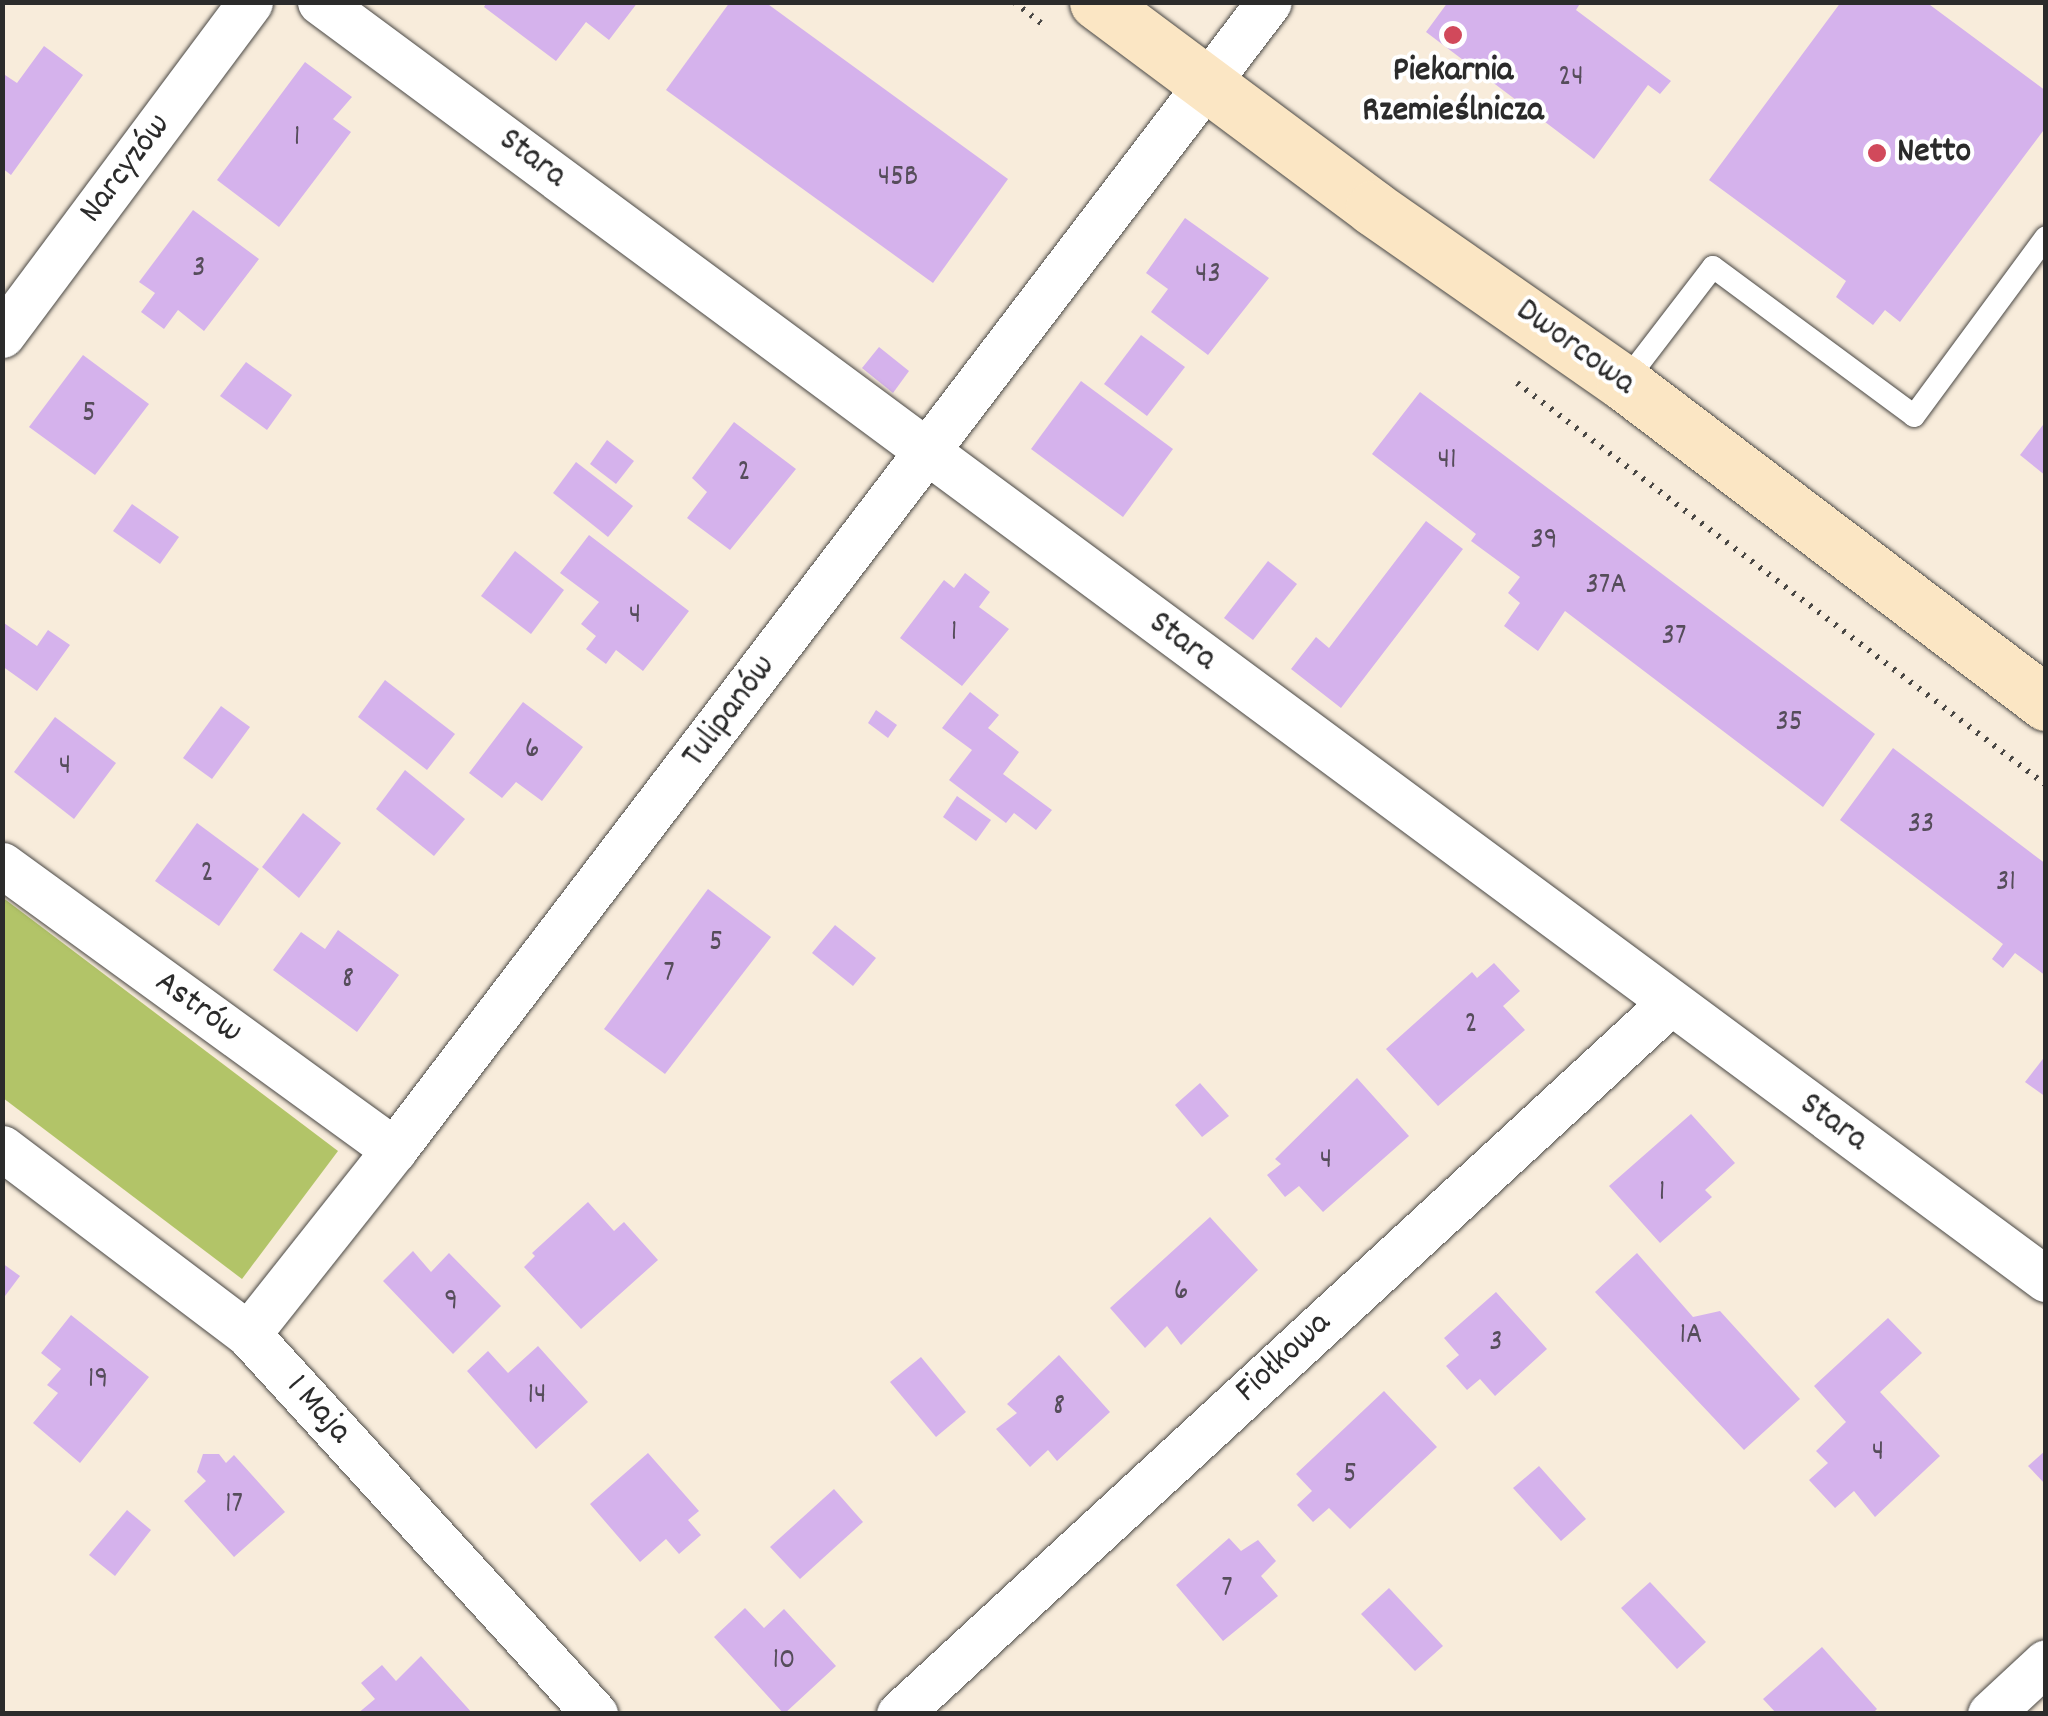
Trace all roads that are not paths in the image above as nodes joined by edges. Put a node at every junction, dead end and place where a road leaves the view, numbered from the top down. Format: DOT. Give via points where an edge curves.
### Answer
graph roads {
  1 [pos="250,2"];
  2 [pos="320,2"];
  3 [pos="1097,2"];
  4 [pos="1269,2"];
  5 [pos="1206,85"];
  6 [pos="2046,237"];
  7 [pos="2,335"];
  8 [pos="1624,383"];
  9 [pos="928,454"];
  10 [pos="2046,704"];
  11 [pos="2,864"];
  12 [pos="1670,1004"];
  13 [pos="2,1148"];
  14 [pos="394,1150"];
  15 [pos="2046,1279"];
  16 [pos="248,1334"];
  17 [pos="2046,1662"];
  18 [pos="595,1714"];
  19 [pos="899,1714"];
  20 [pos="1990,1714"];
  1 -- 7 [label="street, Narcyzów"];
  2 -- 9 [label="street, Stara"];
  3 -- 5 [label="street, Dworcowa"];
  4 -- 5 [label="street, Tulipanów"];
  5 -- 8 [label="street, Dworcowa"];
  5 -- 9 [label="street, Tulipanów"];
  6 -- 8 [label="lane" via="1914,416 1713,267"];
  8 -- 10 [label="street, Dworcowa"];
  9 -- 12 [label="street, Stara"];
  9 -- 14 [label="street, Tulipanów"];
  11 -- 14 [label="street, Astrów"];
  12 -- 15 [label="street, Stara"];
  12 -- 19 [label="street, Fiołkowa"];
  13 -- 16 [label="street, 1 Maja"];
  14 -- 16 [label="street, Tulipanów"];
  16 -- 18 [label="street, 1 Maja"];
  17 -- 20 [label="street"];
}
